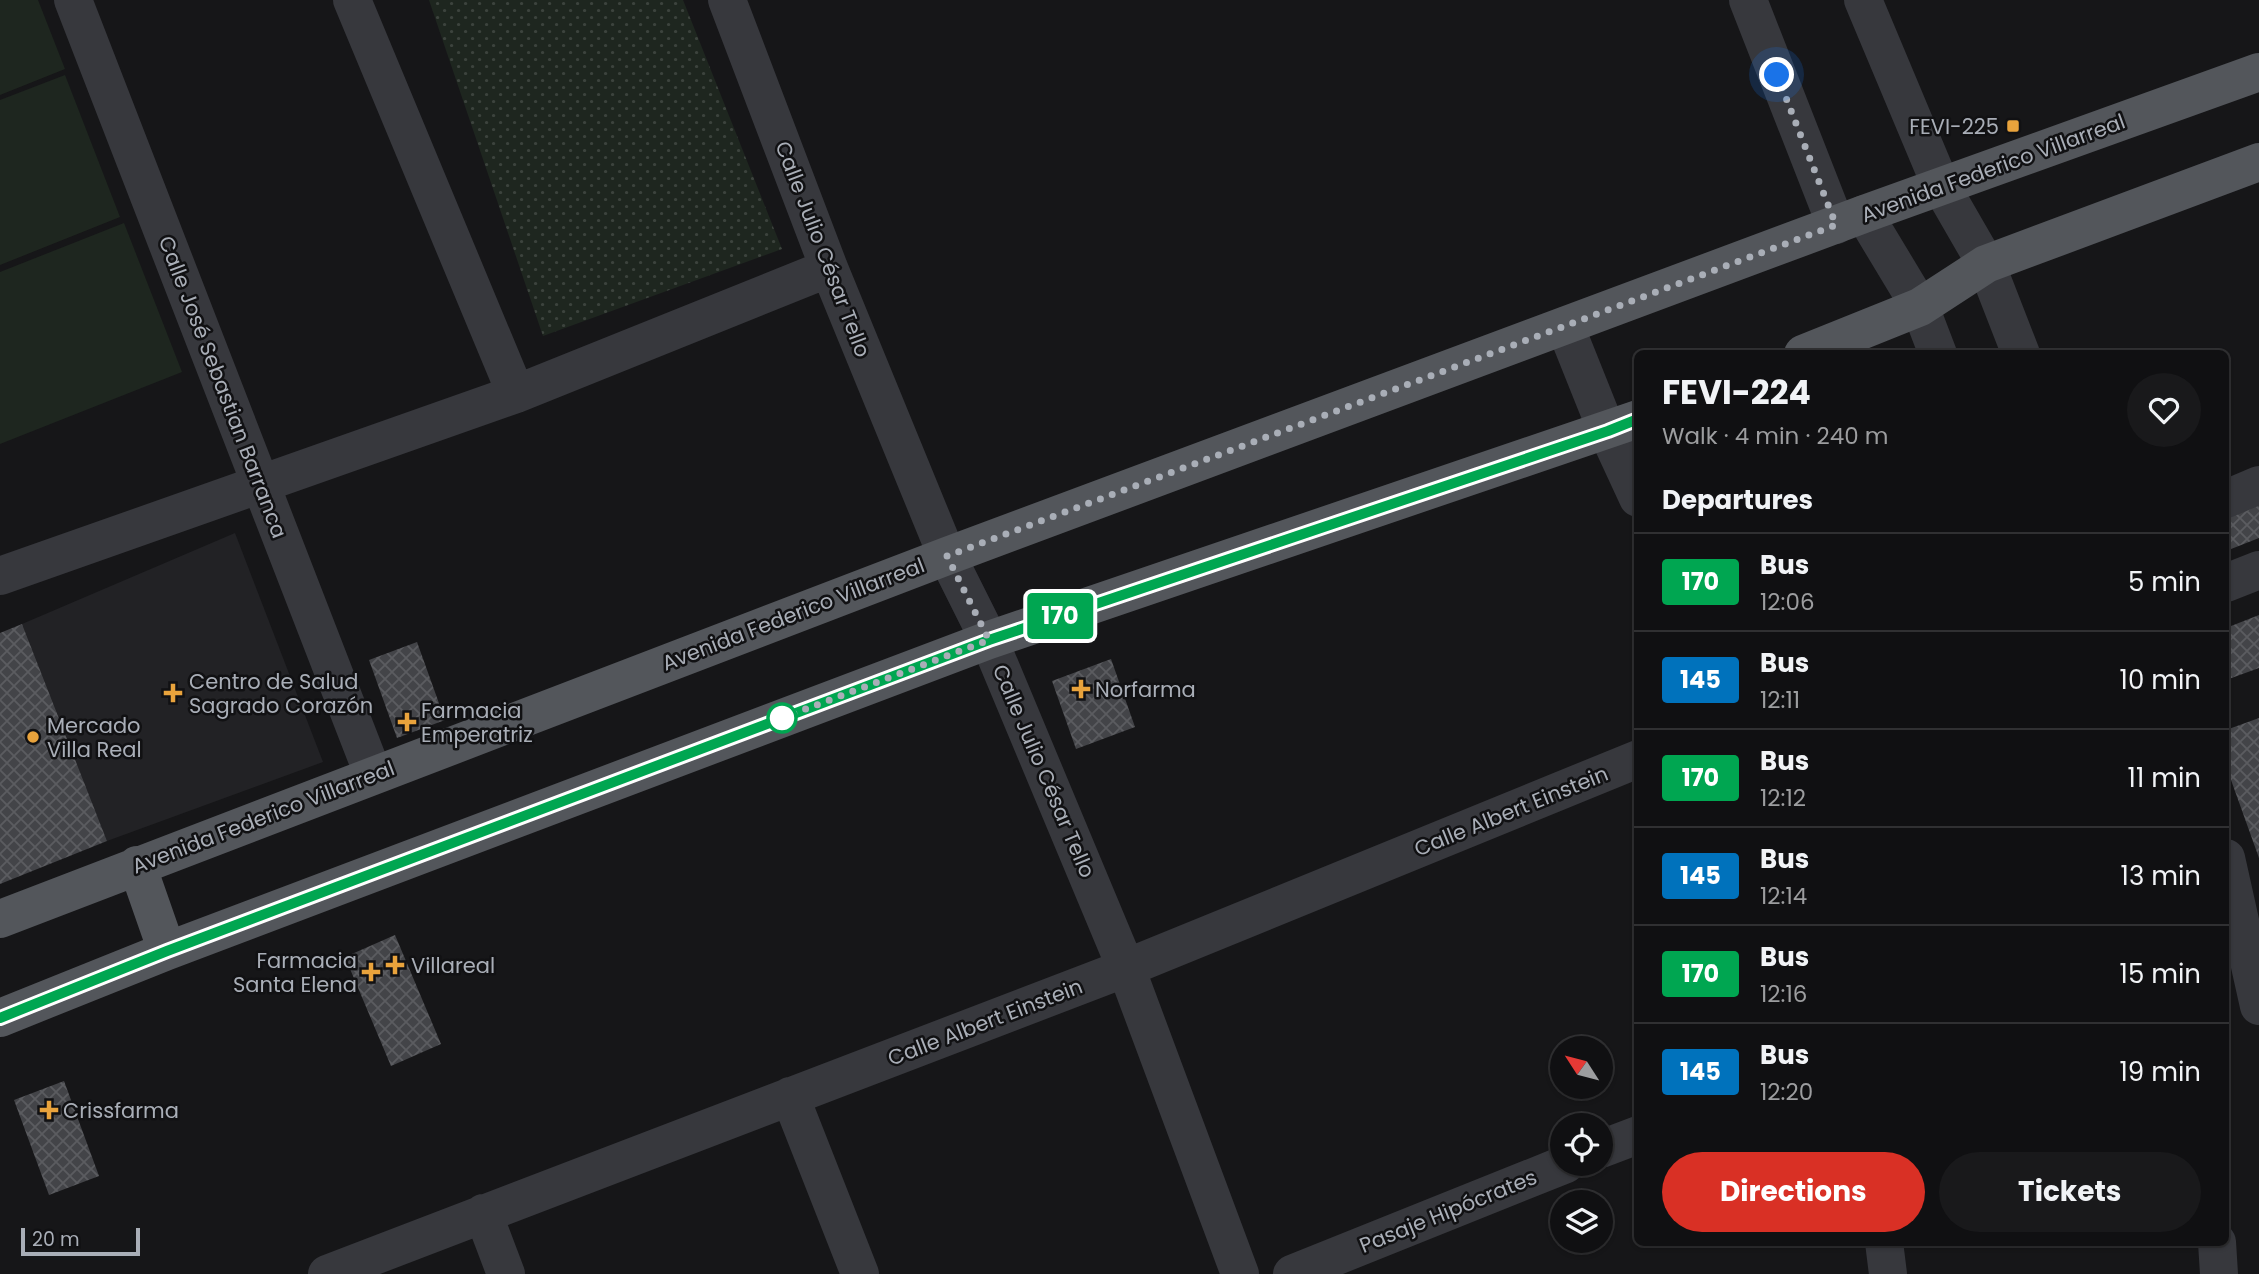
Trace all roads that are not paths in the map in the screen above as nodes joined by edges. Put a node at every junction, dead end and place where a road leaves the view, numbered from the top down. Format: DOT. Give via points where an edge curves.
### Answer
graph roads {
  1 [pos="73,0"];
  2 [pos="352,0"];
  3 [pos="727,0"];
  4 [pos="1748,0"];
  5 [pos="1863,0"];
  6 [pos="2259,72"];
  7 [pos="2259,162"];
  8 [pos="1941,186"];
  9 [pos="1850,220"];
  10 [pos="1986,264"];
  11 [pos="829,268"];
  12 [pos="1920,307"];
  13 [pos="1565,326"];
  14 [pos="1813,350"];
  15 [pos="1936,350"];
  16 [pos="2019,350"];
  17 [pos="516,394"];
  18 [pos="1623,425"];
  19 [pos="1634,479"];
  20 [pos="261,483"];
  21 [pos="2259,485"];
  22 [pos="2229,498"];
  23 [pos="947,556"];
  24 [pos="2259,570"];
  25 [pos="0,576"];
  26 [pos="2229,582"];
  27 [pos="989,640"];
  28 [pos="1634,761"];
  29 [pos="373,775"];
  30 [pos="137,865"];
  31 [pos="2229,871"];
  32 [pos="0,919"];
  33 [pos="167,951"];
  34 [pos="1126,968"];
  35 [pos="2259,1006"];
  36 [pos="0,1018"];
  37 [pos="790,1096"];
  38 [pos="1634,1137"];
  39 [pos="1613,1144"];
  40 [pos="1550,1170"];
  41 [pos="483,1213"];
  42 [pos="1884,1246"];
  43 [pos="2217,1246"];
  44 [pos="327,1274"];
  45 [pos="506,1274"];
  46 [pos="860,1274"];
  47 [pos="1240,1274"];
  48 [pos="1292,1274"];
  49 [pos="1888,1274"];
  50 [pos="2219,1274"];
  1 -- 20 [label="street, Calle José Sebastian Barranca"];
  2 -- 17 [label="street"];
  3 -- 11 [label="street, Calle Julio César Tello"];
  4 -- 9 [label="street"];
  5 -- 8 [label="street"];
  6 -- 8 [label="main road, Avenida Federico Villarreal"];
  7 -- 10 [label="main road"];
  8 -- 9 [label="main road, Avenida Federico Villarreal"];
  8 -- 10 [label="street"];
  9 -- 12 [label="street"];
  9 -- 13 [label="main road, Avenida Federico Villarreal"];
  10 -- 12 [label="main road"];
  10 -- 16 [label="street"];
  11 -- 17 [label="street"];
  11 -- 23 [label="street, Calle Julio César Tello"];
  12 -- 14 [label="main road"];
  12 -- 15 [label="street"];
  13 -- 18 [label="street"];
  13 -- 23 [label="main road, Avenida Federico Villarreal"];
  17 -- 20 [label="street"];
  18 -- 19 [label="street"];
  18 -- 27 [label="main road"];
  20 -- 25 [label="street"];
  20 -- 29 [label="street, Calle José Sebastian Barranca"];
  21 -- 22 [label="street"];
  23 -- 27 [label="street, Calle Julio César Tello"];
  23 -- 29 [label="main road, Avenida Federico Villarreal"];
  24 -- 26 [label="street"];
  27 -- 33 [label="main road"];
  27 -- 34 [label="street, Calle Julio César Tello"];
  28 -- 34 [label="street, Calle Albert Einstein"];
  29 -- 30 [label="main road, Avenida Federico Villarreal"];
  30 -- 32 [label="main road, Avenida Federico Villarreal"];
  30 -- 33 [label="main road"];
  31 -- 35 [label="street"];
  33 -- 36 [label="main road"];
  34 -- 37 [label="street, Calle Albert Einstein"];
  34 -- 47 [label="street, Calle Julio César Tello"];
  37 -- 41 [label="street, Calle Albert Einstein"];
  37 -- 46 [label="street"];
  38 -- 39 [label="street"];
  40 -- 48 [label="street, Pasaje Hipócrates"];
  41 -- 44 [label="street, Calle Albert Einstein"];
  41 -- 45 [label="street"];
  42 -- 49 [label="street"];
  43 -- 50 [label="street"];
}
